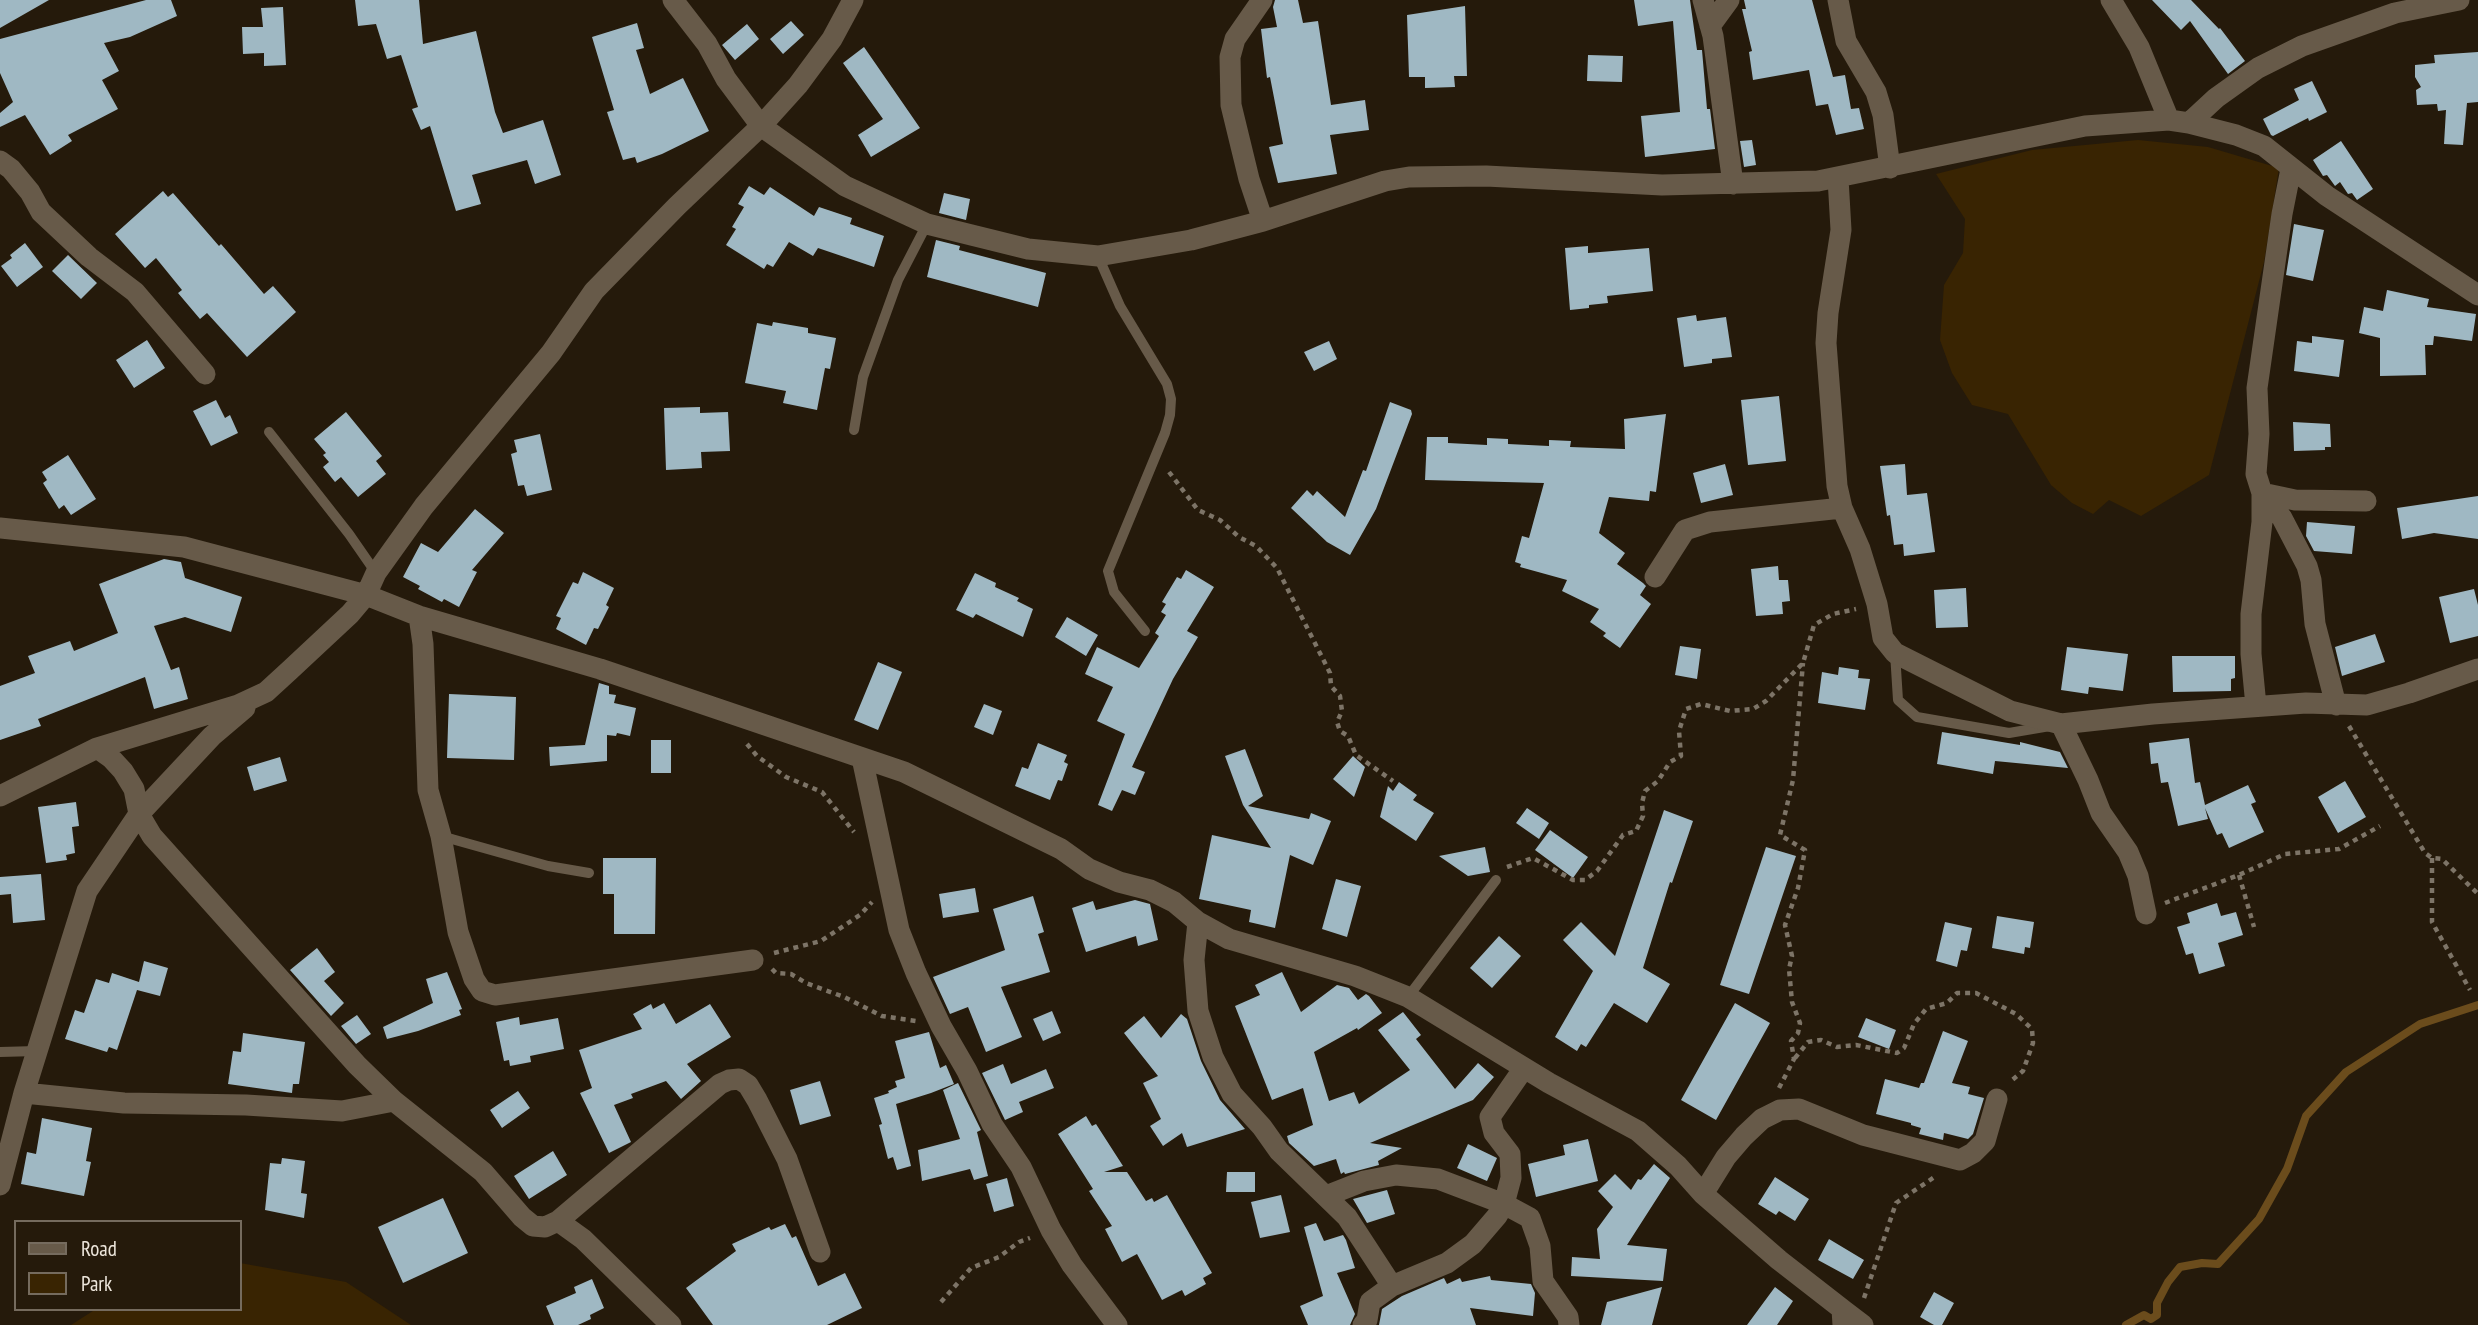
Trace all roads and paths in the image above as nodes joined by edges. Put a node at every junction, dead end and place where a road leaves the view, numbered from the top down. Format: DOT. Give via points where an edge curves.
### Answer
graph roads {
  1 [pos="673,0"];
  2 [pos="853,0"];
  3 [pos="1262,0"];
  4 [pos="1703,0"];
  5 [pos="1729,0"];
  6 [pos="1838,0"];
  7 [pos="2111,0"];
  8 [pos="2459,0"];
  9 [pos="1710,26"];
  10 [pos="2179,121"];
  11 [pos="761,126"];
  12 [pos="0,161"];
  13 [pos="1890,168"];
  14 [pos="2291,169"];
  15 [pos="1838,178"];
  16 [pos="1733,184"];
  17 [pos="1263,221"];
  18 [pos="927,224"];
  19 [pos="1098,256"];
  20 [pos="2478,295"];
  21 [pos="205,374"];
  22 [pos="854,430"];
  23 [pos="269,432"];
  24 [pos="1159,448"];
  25 [pos="2262,493"];
  26 [pos="2366,501"];
  27 [pos="1842,508"];
  28 [pos="0,528"];
  29 [pos="376,573"];
  30 [pos="1655,577"];
  31 [pos="366,596"];
  32 [pos="1877,604"];
  33 [pos="419,616"];
  34 [pos="1145,631"];
  35 [pos="1895,653"];
  36 [pos="1803,663"];
  37 [pos="2478,669"];
  38 [pos="266,692"];
  39 [pos="2336,705"];
  40 [pos="2256,706"];
  41 [pos="736,714"];
  42 [pos="2061,724"];
  43 [pos="97,748"];
  44 [pos="862,758"];
  45 [pos="1393,781"];
  46 [pos="0,796"];
  47 [pos="139,814"];
  48 [pos="2380,826"];
  49 [pos="441,836"];
  50 [pos="858,836"];
  51 [pos="2432,858"];
  52 [pos="589,873"];
  53 [pos="2239,875"];
  54 [pos="1496,880"];
  55 [pos="879,894"];
  56 [pos="2478,894"];
  57 [pos="2146,914"];
  58 [pos="1198,922"];
  59 [pos="2254,927"];
  60 [pos="753,960"];
  61 [pos="2470,990"];
  62 [pos="1408,998"];
  63 [pos="941,1026"];
  64 [pos="37,1051"];
  65 [pos="0,1052"];
  66 [pos="1794,1059"];
  67 [pos="1524,1068"];
  68 [pos="1779,1089"];
  69 [pos="24,1093"];
  70 [pos="1997,1099"];
  71 [pos="394,1101"];
  72 [pos="1960,1160"];
  73 [pos="0,1185"];
  74 [pos="1703,1194"];
  75 [pos="1326,1196"];
  76 [pos="1504,1204"];
  77 [pos="558,1221"];
  78 [pos="1051,1230"];
  79 [pos="820,1252"];
  80 [pos="1392,1286"];
  81 [pos="941,1302"];
  82 [pos="1849,1312"];
  83 [pos="671,1325"];
  84 [pos="1117,1325"];
  85 [pos="1363,1325"];
  86 [pos="1569,1325"];
  87 [pos="1863,1325"];
  1 -- 11 [label="street"];
  2 -- 11 [label="street" via="832,39"];
  3 -- 17 [label="street" via="1235,39 1230,57 1231,105"];
  4 -- 9 [label="street"];
  5 -- 9 [label="street"];
  6 -- 13 [label="street" via="1846,41 1876,92"];
  7 -- 10 [label="street"];
  8 -- 10 [label="street" via="2395,13 2302,46 2258,68"];
  9 -- 16 [label="street"];
  10 -- 13 [label="street" via="2085,126"];
  10 -- 14 [label="street" via="2264,146"];
  11 -- 18 [label="street" via="845,186"];
  11 -- 29 [label="street" via="594,291 551,354 424,506"];
  12 -- 21 [label="street" via="30,192 41,212 135,292"];
  13 -- 15 [label="street"];
  14 -- 20 [label="street"];
  14 -- 25 [label="street" via="2257,388 2256,474"];
  15 -- 16 [label="street"];
  15 -- 27 [label="street" via="1841,230 1826,343"];
  16 -- 17 [label="street" via="1409,177 1385,180"];
  17 -- 19 [label="street" via="1191,240"];
  18 -- 19 [label="street" via="1028,249"];
  18 -- 22 [label="lane" via="898,280 863,377"];
  19 -- 24 [label="lane" via="1120,306 1167,384 1170,415"];
  23 -- 29 [label="lane"];
  24 -- 34 [label="lane" via="1108,571 1114,592"];
  24 -- 45 [label="path" via="1171,477 1198,510 1256,546 1277,568 1330,673 1331,686 1340,696 1340,731 1348,736 1356,755"];
  25 -- 26 [label="street" via="2295,500"];
  25 -- 39 [label="street" via="2307,566 2315,624"];
  25 -- 40 [label="street" via="2251,614"];
  27 -- 30 [label="street" via="1710,522 1685,530"];
  27 -- 32 [label="street"];
  28 -- 31 [label="street" via="184,547"];
  29 -- 31 [label="street"];
  31 -- 33 [label="street"];
  31 -- 38 [label="street"];
  32 -- 35 [label="street" via="1884,638"];
  32 -- 36 [label="path" via="1833,614 1814,625"];
  33 -- 41 [label="street"];
  33 -- 49 [label="street" via="428,790"];
  35 -- 42 [label="street" via="2010,711"];
  35 -- 42 [label="lane" via="1898,700 1917,717 2008,733"];
  36 -- 54 [label="path" via="1753,709 1730,711 1701,704 1686,709 1679,731 1681,756 1645,791 1643,816 1636,831 1623,835 1585,880 1573,880 1533,858 1505,868"];
  36 -- 66 [label="path" via="1793,780 1780,835 1805,850 1785,925 1792,1002 1801,1023 1791,1041"];
  37 -- 39 [label="street" via="2367,705"];
  38 -- 43 [label="street"];
  38 -- 47 [label="street" via="212,736"];
  39 -- 40 [label="street"];
  39 -- 51 [label="path"];
  40 -- 42 [label="street"];
  41 -- 44 [label="street"];
  41 -- 50 [label="path" via="742,737 757,756 786,778 822,792"];
  42 -- 57 [label="street" via="2101,813 2128,852"];
  43 -- 46 [label="street"];
  43 -- 47 [label="street" via="111,758 134,789"];
  44 -- 58 [label="street" via="904,772 1061,849 1089,869 1150,890"];
  44 -- 63 [label="street" via="899,930"];
  47 -- 64 [label="street" via="87,891"];
  47 -- 71 [label="street" via="152,836"];
  48 -- 53 [label="path" via="2339,849 2285,854"];
  49 -- 52 [label="lane"];
  49 -- 60 [label="street" via="458,932 482,991 495,995"];
  51 -- 56 [label="path" via="2442,859"];
  51 -- 61 [label="path" via="2432,922"];
  53 -- 57 [label="path" via="2169,900"];
  53 -- 59 [label="path"];
  54 -- 62 [label="lane"];
  55 -- 60 [label="path" via="860,915 821,941"];
  58 -- 62 [label="street" via="1229,939 1355,976"];
  58 -- 75 [label="street" via="1194,960 1198,1011 1213,1057 1232,1094 1279,1152"];
  60 -- 63 [label="path" via="882,1016"];
  62 -- 67 [label="street"];
  63 -- 78 [label="street"];
  64 -- 65 [label="lane"];
  64 -- 69 [label="street"];
  66 -- 68 [label="path"];
  66 -- 70 [label="path" via="1808,1042 1821,1040 1837,1047 1856,1045 1897,1053 1926,1009 1947,1003 1957,993 1976,993 2016,1014 2032,1029 2034,1043 2023,1070 2011,1081 2008,1093"];
  67 -- 74 [label="street" via="1638,1131"];
  67 -- 76 [label="street" via="1490,1117 1494,1133 1510,1154 1511,1178"];
  69 -- 71 [label="street" via="124,1103 342,1111"];
  69 -- 73 [label="street"];
  70 -- 72 [label="street" via="1985,1141"];
  71 -- 77 [label="street" via="483,1172 533,1226"];
  72 -- 74 [label="street" via="1863,1135 1799,1109 1780,1110 1744,1136"];
  72 -- 82 [label="path" via="1896,1203"];
  74 -- 82 [label="street" via="1779,1260"];
  75 -- 76 [label="street" via="1396,1175 1438,1179"];
  75 -- 80 [label="street" via="1347,1217"];
  76 -- 80 [label="street" via="1474,1244 1447,1263"];
  76 -- 86 [label="street" via="1530,1218 1540,1246 1543,1281"];
  77 -- 79 [label="street" via="720,1084 739,1079 757,1100 786,1159"];
  77 -- 83 [label="street" via="583,1239"];
  78 -- 81 [label="path" via="1019,1241 999,1257 971,1268"];
  78 -- 84 [label="street"];
  80 -- 85 [label="street" via="1370,1302"];
  82 -- 87 [label="street"];
}
